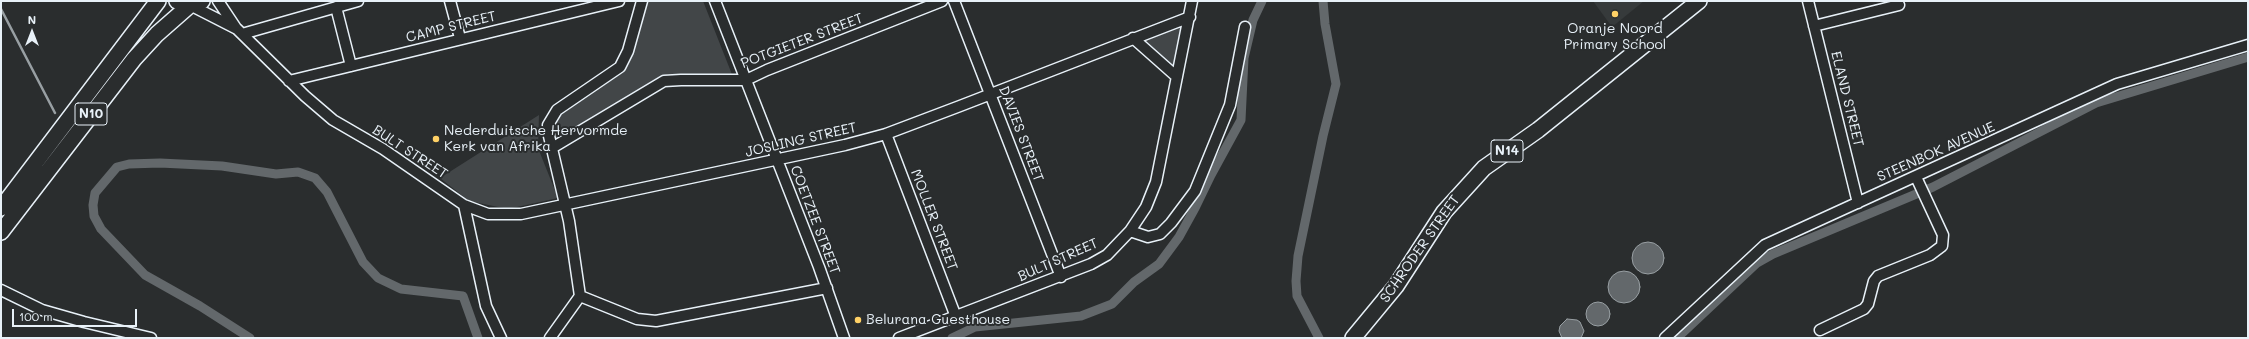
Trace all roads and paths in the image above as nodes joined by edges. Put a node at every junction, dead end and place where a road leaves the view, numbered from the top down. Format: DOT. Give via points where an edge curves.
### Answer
graph roads {
  1 [pos="158,1"];
  2 [pos="218,1"];
  3 [pos="358,1"];
  4 [pos="450,1"];
  5 [pos="619,1"];
  6 [pos="642,1"];
  7 [pos="715,1"];
  8 [pos="942,1"];
  9 [pos="954,1"];
  10 [pos="1192,1"];
  11 [pos="1699,1"];
  12 [pos="1808,1"];
  13 [pos="190,3"];
  14 [pos="1899,6"];
  15 [pos="336,7"];
  16 [pos="1190,17"];
  17 [pos="1814,26"];
  18 [pos="1245,27"];
  19 [pos="239,32"];
  20 [pos="460,38"];
  21 [pos="1133,38"];
  22 [pos="2248,45"];
  23 [pos="351,66"];
  24 [pos="1177,77"];
  25 [pos="289,80"];
  26 [pos="746,80"];
  27 [pos="991,94"];
  28 [pos="886,134"];
  29 [pos="552,148"];
  30 [pos="777,159"];
  31 [pos="1916,177"];
  32 [pos="1858,203"];
  33 [pos="464,205"];
  34 [pos="565,206"];
  35 [pos="1,208"];
  36 [pos="1130,231"];
  37 [pos="1,232"];
  38 [pos="1061,277"];
  39 [pos="1,286"];
  40 [pos="827,288"];
  41 [pos="6,292"];
  42 [pos="580,296"];
  43 [pos="956,317"];
  44 [pos="1820,330"];
  45 [pos="151,338"];
  46 [pos="501,338"];
  47 [pos="550,338"];
  48 [pos="844,338"];
  49 [pos="899,338"];
  50 [pos="1353,338"];
  51 [pos="1665,338"];
  1 -- 35 [label="highway, N10"];
  2 -- 19 [label="street, BULT STREET"];
  3 -- 15 [label="street"];
  4 -- 20 [label="street"];
  5 -- 20 [label="street, CAMP STREET"];
  6 -- 29 [label="street" via="628,51 620,67 564,104 553,115 548,130"];
  7 -- 26 [label="street, COETZEE STREET"];
  8 -- 26 [label="street, POTGIETER STREET"];
  9 -- 27 [label="street, DAVIES STREET"];
  10 -- 16 [label="street, BULT STREET"];
  11 -- 50 [label="highway, SCHRODER STREET / N14" via="1538,130 1484,168 1444,212 1396,286"];
  12 -- 17 [label="street, ELAND STREET"];
  13 -- 19 [label="street, BULT STREET"];
  13 -- 37 [label="highway, N10" via="134,59"];
  14 -- 17 [label="street"];
  15 -- 19 [label="street"];
  15 -- 23 [label="street"];
  16 -- 21 [label="street, JOSLING STREET"];
  16 -- 24 [label="street, BULT STREET"];
  17 -- 32 [label="street, ELAND STREET"];
  18 -- 36 [label="street" via="1230,105 1195,191 1160,234 1148,237"];
  19 -- 25 [label="street, BULT STREET"];
  20 -- 23 [label="street, CAMP STREET"];
  21 -- 24 [label="street"];
  21 -- 27 [label="street, JOSLING STREET"];
  22 -- 31 [label="street, STEENBOK AVENUE" via="2116,84"];
  23 -- 25 [label="street, CAMP STREET"];
  24 -- 36 [label="street, BULT STREET" via="1156,182 1143,212"];
  25 -- 33 [label="street, BULT STREET" via="333,120 388,152"];
  26 -- 29 [label="street, POTGIETER STREET" via="664,81"];
  26 -- 30 [label="street, COETZEE STREET"];
  27 -- 28 [label="street, JOSLING STREET"];
  27 -- 38 [label="street, DAVIES STREET"];
  28 -- 30 [label="street, JOSLING STREET"];
  28 -- 43 [label="street, MOLLER STREET"];
  29 -- 34 [label="street"];
  30 -- 34 [label="street, JOSLING STREET"];
  30 -- 40 [label="street, COETZEE STREET"];
  31 -- 32 [label="street, STEENBOK AVENUE"];
  31 -- 44 [label="street" via="1942,235 1942,246 1930,255 1878,276 1874,281 1871,299 1864,308"];
  32 -- 51 [label="street, STEENBOK AVENUE" via="1762,247"];
  33 -- 34 [label="street, JOSLING STREET" via="483,213 499,215"];
  33 -- 46 [label="street" via="486,306"];
  34 -- 42 [label="street"];
  36 -- 38 [label="street, BULT STREET" via="1107,255"];
  38 -- 43 [label="street, BULT STREET"];
  39 -- 41 [label="street"];
  40 -- 42 [label="street" via="656,322 638,319"];
  40 -- 48 [label="street, COETZEE STREET"];
  41 -- 45 [label="street" via="42,310"];
  42 -- 47 [label="street"];
  43 -- 49 [label="street, BULT STREET"];
}
